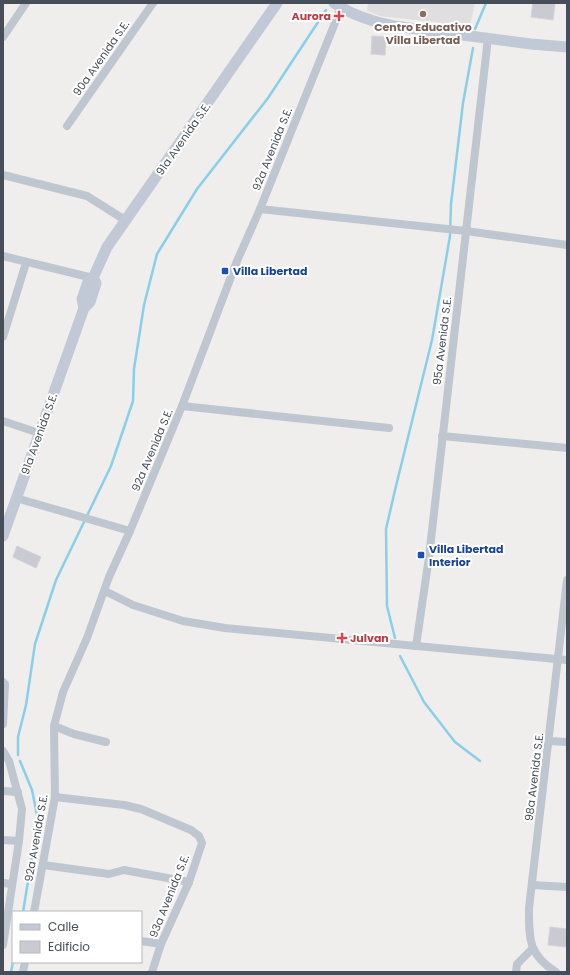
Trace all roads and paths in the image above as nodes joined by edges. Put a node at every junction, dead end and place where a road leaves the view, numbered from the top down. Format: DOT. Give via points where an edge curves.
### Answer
graph roads {
  1 [pos="26,3"];
  2 [pos="153,3"];
  3 [pos="277,3"];
  4 [pos="338,5"];
  5 [pos="3,36"];
  6 [pos="488,38"];
  7 [pos="567,47"];
  8 [pos="67,126"];
  9 [pos="3,175"];
  10 [pos="260,209"];
  11 [pos="125,220"];
  12 [pos="466,231"];
  13 [pos="567,244"];
  14 [pos="3,256"];
  15 [pos="26,263"];
  16 [pos="93,278"];
  17 [pos="3,337"];
  18 [pos="182,406"];
  19 [pos="3,421"];
  20 [pos="389,428"];
  21 [pos="39,433"];
  22 [pos="442,436"];
  23 [pos="567,448"];
  24 [pos="16,498"];
  25 [pos="130,532"];
  26 [pos="3,536"];
  27 [pos="567,580"];
  28 [pos="105,592"];
  29 [pos="416,646"];
  30 [pos="563,660"];
  31 [pos="3,682"];
  32 [pos="4,701"];
  33 [pos="3,724"];
  34 [pos="54,726"];
  35 [pos="549,741"];
  36 [pos="106,742"];
  37 [pos="567,742"];
  38 [pos="3,751"];
  39 [pos="3,791"];
  40 [pos="18,792"];
  41 [pos="55,797"];
  42 [pos="3,840"];
  43 [pos="19,841"];
  44 [pos="43,865"];
  45 [pos="189,882"];
  46 [pos="3,883"];
  47 [pos="12,884"];
  48 [pos="532,885"];
  49 [pos="567,888"];
  50 [pos="34,911"];
  51 [pos="4,932"];
  52 [pos="142,941"];
  53 [pos="162,944"];
  54 [pos="3,945"];
  55 [pos="532,949"];
  56 [pos="152,972"];
  57 [pos="516,972"];
  58 [pos="556,972"];
  1 -- 5 [label="street"];
  2 -- 8 [label="street, 90a Avenida S.E."];
  3 -- 11 [label="street, 91a Avenida S.E."];
  4 -- 6 [label="street" via="375,22"];
  4 -- 10 [label="street, 92a Avenida S.E."];
  6 -- 7 [label="street"];
  6 -- 12 [label="street, 95a Avenida S.E."];
  9 -- 11 [label="street" via="87,196"];
  10 -- 12 [label="street"];
  10 -- 18 [label="street, 92a Avenida S.E." via="236,261"];
  11 -- 16 [label="street, 91a Avenida S.E." via="107,247"];
  12 -- 13 [label="street"];
  12 -- 22 [label="street, 95a Avenida S.E."];
  14 -- 15 [label="street"];
  15 -- 16 [label="street"];
  15 -- 17 [label="street"];
  16 -- 21 [label="street, 91a Avenida S.E." via="88,282 82,299 84,308"];
  18 -- 20 [label="street"];
  18 -- 25 [label="street, 92a Avenida S.E."];
  19 -- 21 [label="street"];
  21 -- 24 [label="street, 91a Avenida S.E."];
  22 -- 23 [label="street"];
  22 -- 29 [label="street, 95a Avenida S.E."];
  24 -- 25 [label="street"];
  24 -- 26 [label="street, 91a Avenida S.E."];
  25 -- 28 [label="street, 92a Avenida S.E." via="109,577"];
  27 -- 30 [label="street, 98a Avenida S.E."];
  28 -- 29 [label="street" via="133,605 183,621 264,633"];
  28 -- 34 [label="street, 92a Avenida S.E." via="63,692"];
  29 -- 30 [label="street"];
  30 -- 35 [label="street, 98a Avenida S.E."];
  31 -- 32 [label="street"];
  32 -- 33 [label="street"];
  34 -- 36 [label="street"];
  34 -- 41 [label="street, 92a Avenida S.E."];
  35 -- 37 [label="street"];
  35 -- 48 [label="street, 98a Avenida S.E."];
  38 -- 40 [label="street" via="9,761"];
  39 -- 40 [label="street"];
  40 -- 43 [label="street" via="22,809"];
  41 -- 44 [label="street, 92a Avenida S.E."];
  41 -- 45 [label="street, 93a Avenida S.E." via="141,809 190,830 199,836 202,843"];
  42 -- 43 [label="street"];
  43 -- 47 [label="street"];
  44 -- 45 [label="street" via="109,874 124,870"];
  44 -- 50 [label="street, 92a Avenida S.E."];
  45 -- 53 [label="street, 93a Avenida S.E."];
  46 -- 47 [label="street"];
  47 -- 51 [label="street"];
  48 -- 49 [label="street"];
  48 -- 55 [label="street, 98a Avenida S.E." via="529,929"];
  51 -- 54 [label="street"];
  52 -- 53 [label="street"];
  53 -- 56 [label="street, 93a Avenida S.E."];
  55 -- 57 [label="street" via="517,964"];
  55 -- 58 [label="street"];
}
